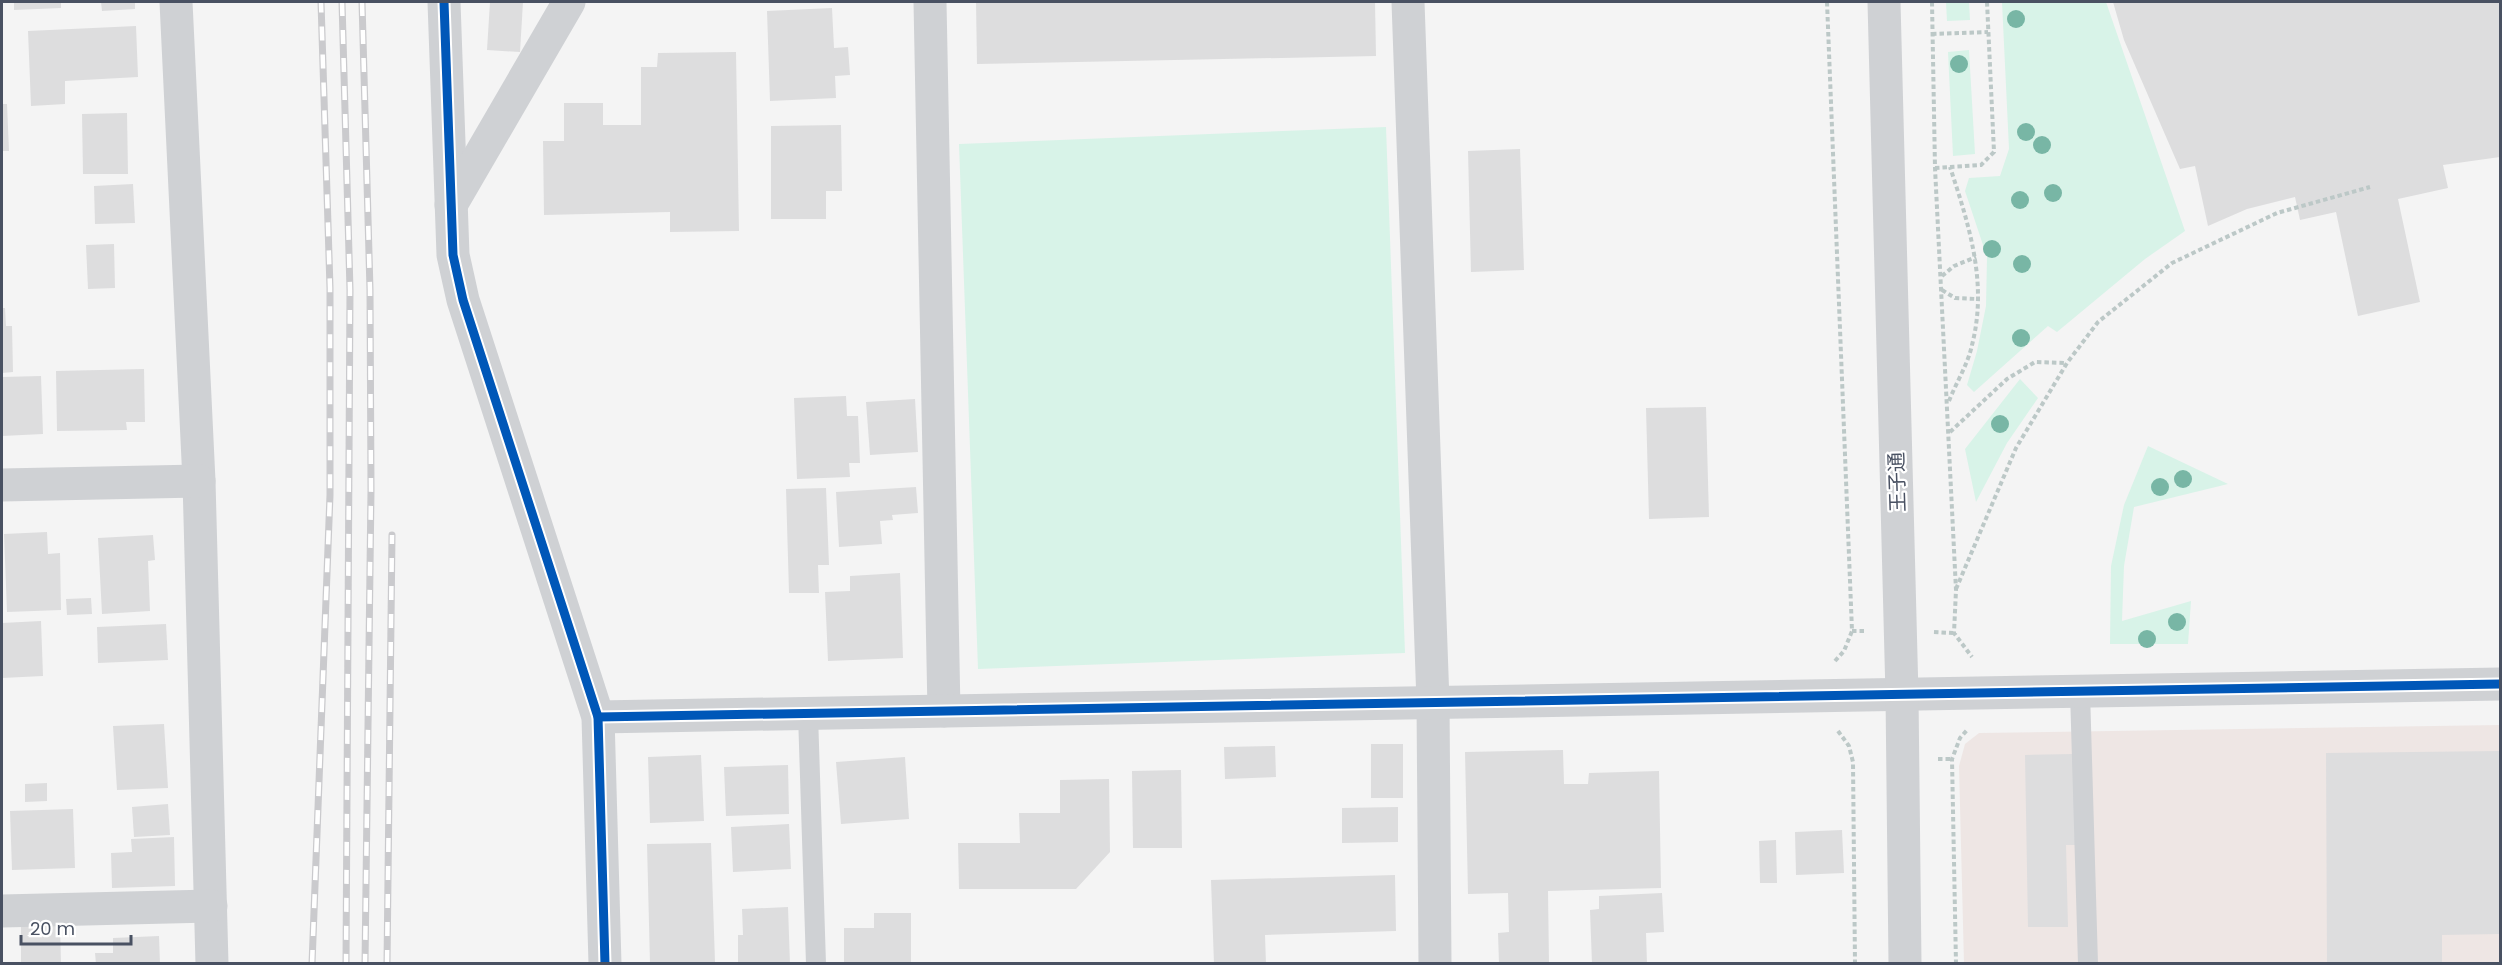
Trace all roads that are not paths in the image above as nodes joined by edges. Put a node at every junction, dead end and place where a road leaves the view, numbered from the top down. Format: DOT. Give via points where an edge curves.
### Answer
graph roads {
  1 [pos="176,2"];
  2 [pos="444,2"];
  3 [pos="569,2"];
  4 [pos="930,2"];
  5 [pos="1408,2"];
  6 [pos="1884,2"];
  7 [pos="451,205"];
  8 [pos="199,480"];
  9 [pos="2,485"];
  10 [pos="2500,684"];
  11 [pos="2080,692"];
  12 [pos="1902,694"];
  13 [pos="1433,702"];
  14 [pos="944,711"];
  15 [pos="808,714"];
  16 [pos="598,717"];
  17 [pos="211,906"];
  18 [pos="2,911"];
  19 [pos="212,963"];
  20 [pos="605,963"];
  21 [pos="816,963"];
  22 [pos="1435,963"];
  23 [pos="1905,963"];
  24 [pos="2088,963"];
  1 -- 8 [label="street"];
  2 -- 7 [label="street"];
  3 -- 7 [label="street"];
  4 -- 14 [label="street"];
  5 -- 13 [label="street"];
  6 -- 12 [label="street, 王子通"];
  7 -- 16 [label="street" via="453,255 463,300"];
  8 -- 9 [label="street"];
  8 -- 17 [label="street"];
  10 -- 11 [label="street"];
  11 -- 12 [label="street"];
  11 -- 24 [label="lane"];
  12 -- 13 [label="street"];
  12 -- 23 [label="street, 王子通"];
  13 -- 14 [label="street"];
  13 -- 22 [label="street"];
  14 -- 15 [label="street"];
  15 -- 16 [label="street"];
  15 -- 21 [label="lane"];
  16 -- 20 [label="street"];
  17 -- 18 [label="street"];
  17 -- 19 [label="street"];
}
